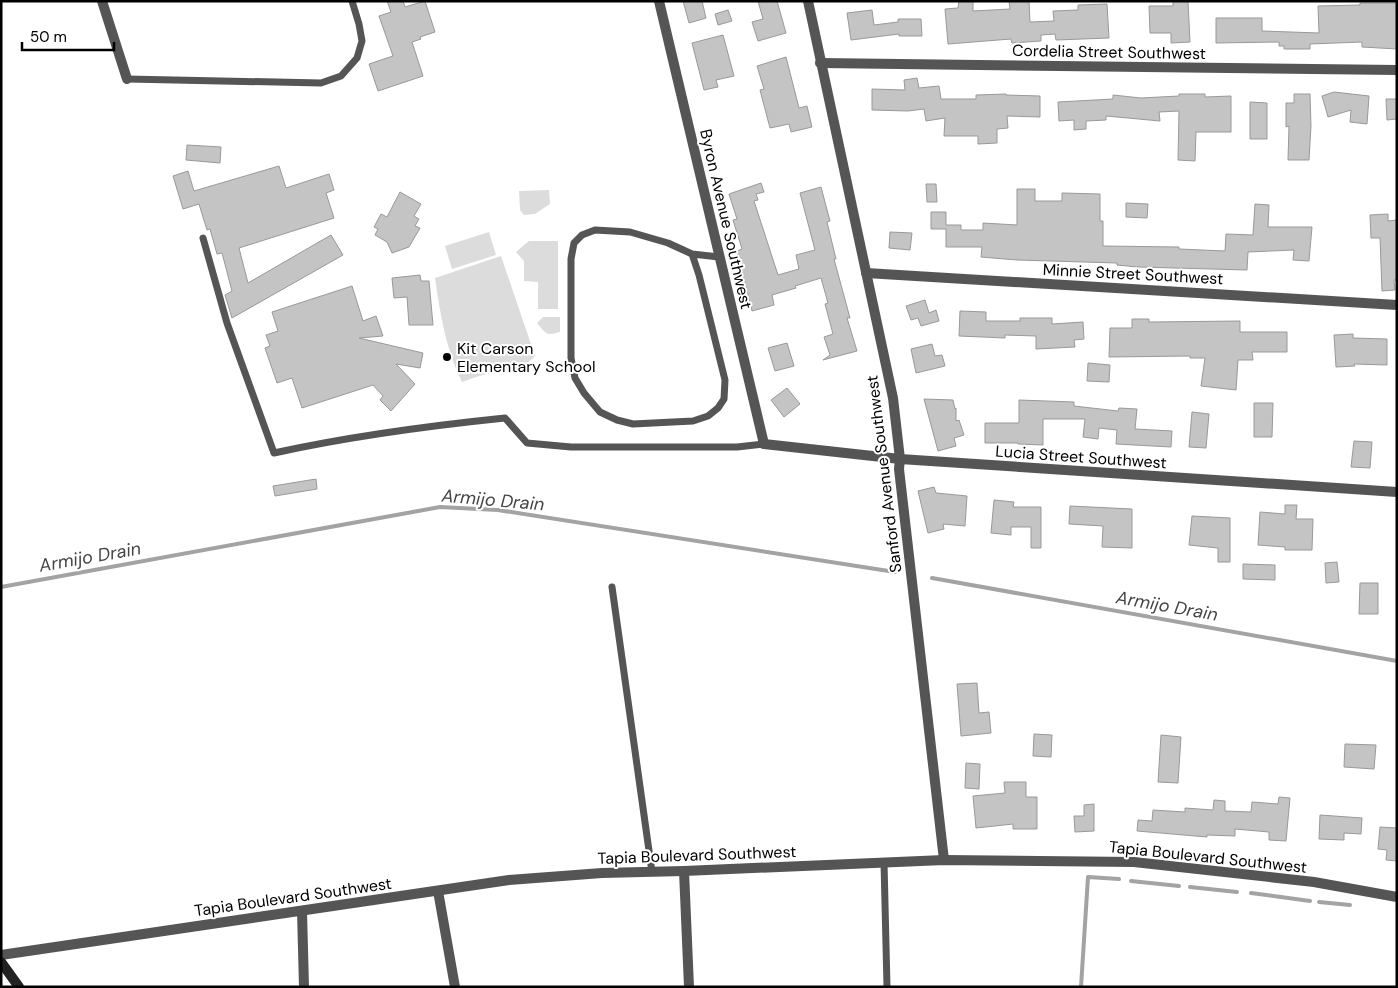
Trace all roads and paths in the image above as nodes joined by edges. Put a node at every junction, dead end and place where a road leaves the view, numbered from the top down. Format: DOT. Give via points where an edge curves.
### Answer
graph roads {
  1 [pos="102,1"];
  2 [pos="352,1"];
  3 [pos="659,1"];
  4 [pos="808,1"];
  5 [pos="820,63"];
  6 [pos="1397,70"];
  7 [pos="127,79"];
  8 [pos="203,238"];
  9 [pos="692,254"];
  10 [pos="719,257"];
  11 [pos="866,273"];
  12 [pos="1397,305"];
  13 [pos="764,444"];
  14 [pos="900,459"];
  15 [pos="1397,492"];
  16 [pos="612,587"];
  17 [pos="944,860"];
  18 [pos="884,862"];
  19 [pos="684,871"];
  20 [pos="652,872"];
  21 [pos="438,891"];
  22 [pos="1397,897"];
  23 [pos="302,911"];
  24 [pos="1,955"];
  25 [pos="1,962"];
  26 [pos="19,987"];
  27 [pos="304,987"];
  28 [pos="455,987"];
  29 [pos="689,987"];
  30 [pos="887,987"];
  1 -- 7 [label="street"];
  2 -- 7 [label="lane" via="362,41 357,58 341,76 321,84"];
  3 -- 10 [label="street, Byron Avenue Southwest"];
  4 -- 5 [label="street, Sanford Avenue Southwest"];
  5 -- 6 [label="street, Cordelia Street Southwest"];
  5 -- 11 [label="street, Sanford Avenue Southwest"];
  8 -- 13 [label="lane" via="227,323 274,453 423,426 505,418 527,443 570,447 737,447"];
  9 -- 9 [label="lane" via="630,232 595,230 582,235 574,243 571,259 571,358 575,378 600,412 633,424 693,421 708,416 724,399 725,380"];
  9 -- 10 [label="lane"];
  10 -- 13 [label="street, Byron Avenue Southwest"];
  11 -- 12 [label="street, Minnie Street Southwest"];
  11 -- 14 [label="street, Sanford Avenue Southwest" via="893,398"];
  13 -- 14 [label="street, Lucia Street Southwest"];
  14 -- 15 [label="street, Lucia Street Southwest"];
  14 -- 17 [label="street, Sanford Avenue Southwest"];
  16 -- 20 [label="lane"];
  17 -- 18 [label="street, Tapia Boulevard Southwest"];
  17 -- 22 [label="street, Tapia Boulevard Southwest" via="1134,862 1314,882"];
  18 -- 19 [label="street, Tapia Boulevard Southwest"];
  18 -- 30 [label="lane"];
  19 -- 20 [label="street, Tapia Boulevard Southwest"];
  19 -- 29 [label="street"];
  20 -- 21 [label="street, Tapia Boulevard Southwest" via="552,876"];
  21 -- 23 [label="street, Tapia Boulevard Southwest"];
  21 -- 28 [label="street"];
  23 -- 24 [label="street, Tapia Boulevard Southwest"];
  23 -- 27 [label="street"];
  25 -- 26 [label="main road"];
}
